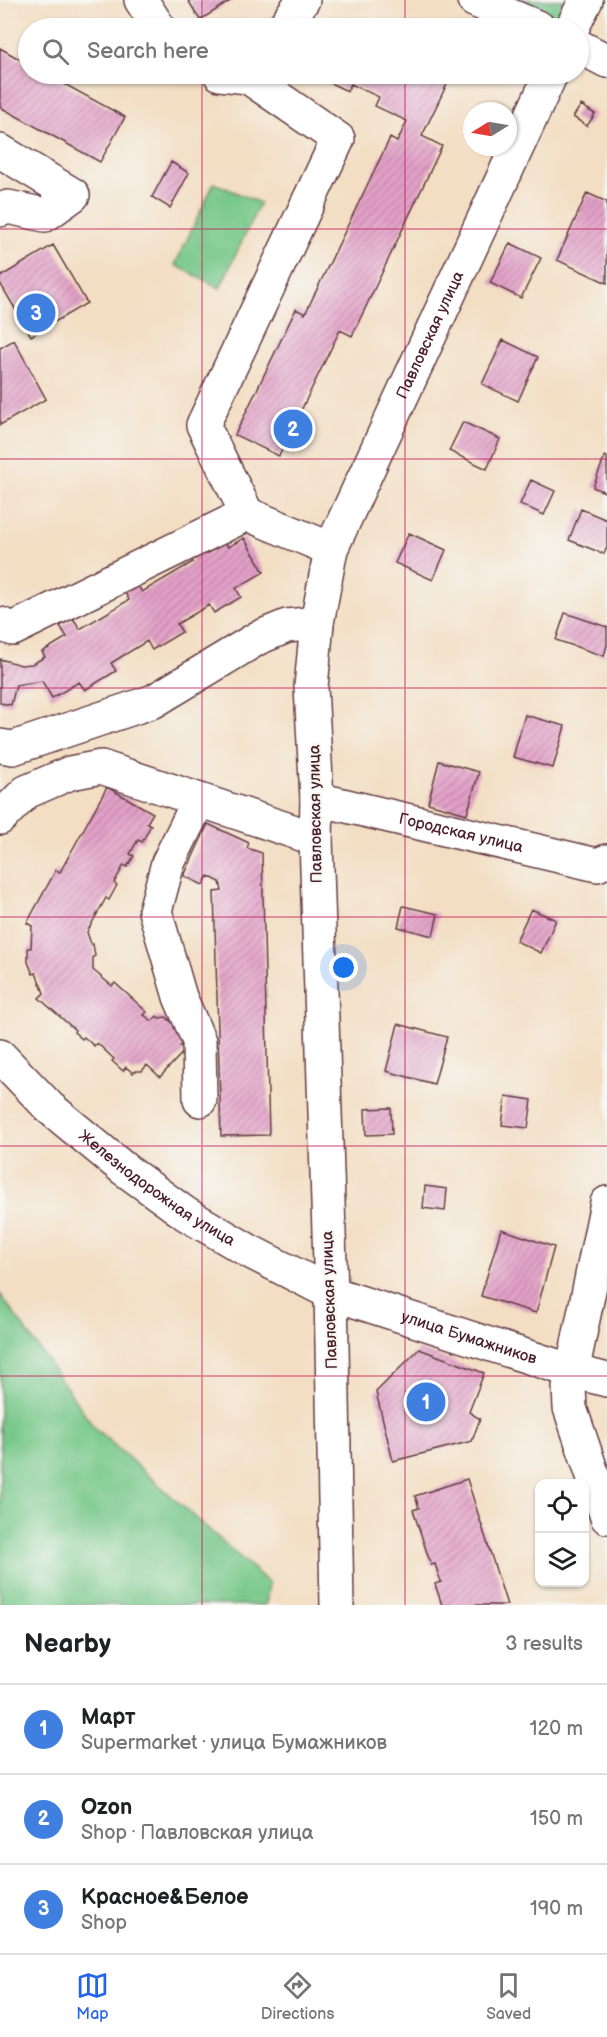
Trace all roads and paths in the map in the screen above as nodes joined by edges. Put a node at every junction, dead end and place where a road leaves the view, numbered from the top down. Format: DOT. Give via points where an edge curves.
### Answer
graph roads {
  1 [pos="141,0"];
  2 [pos="303,0"];
  3 [pos="474,0"];
  4 [pos="586,0"];
  5 [pos="153,18"];
  6 [pos="290,18"];
  7 [pos="516,18"];
  8 [pos="577,18"];
  9 [pos="589,51"];
  10 [pos="607,61"];
  11 [pos="254,84"];
  12 [pos="546,84"];
  13 [pos="0,151"];
  14 [pos="0,210"];
  15 [pos="246,514"];
  16 [pos="331,549"];
  17 [pos="317,623"];
  18 [pos="0,624"];
  19 [pos="4,750"];
  20 [pos="317,799"];
  21 [pos="199,800"];
  22 [pos="0,818"];
  23 [pos="316,839"];
  24 [pos="607,861"];
  25 [pos="0,1056"];
  26 [pos="200,1100"];
  27 [pos="607,1203"];
  28 [pos="331,1293"];
  29 [pos="572,1371"];
  30 [pos="607,1380"];
  31 [pos="607,1518"];
  32 [pos="337,1605"];
  1 -- 5 [label="street"];
  2 -- 6 [label="street"];
  3 -- 7 [label="street"];
  4 -- 8 [label="street"];
  9 -- 10 [label="street"];
  11 -- 15 [label="street" via="338,140 203,424"];
  12 -- 16 [label="street, Павловская улица"];
  13 -- 14 [label="street" via="73,195 45,215 8,207"];
  15 -- 16 [label="street"];
  15 -- 18 [label="street" via="13,629"];
  16 -- 17 [label="street, Павловская улица"];
  17 -- 19 [label="street" via="287,626 258,638 154,701"];
  17 -- 20 [label="street, Павловская улица" via="311,687"];
  20 -- 23 [label="street, Павловская улица"];
  20 -- 24 [label="street, Городская улица" via="597,865"];
  21 -- 22 [label="street" via="101,767 70,773 26,792"];
  21 -- 23 [label="street"];
  21 -- 26 [label="street" via="168,863 155,911 180,997 199,1041"];
  23 -- 28 [label="street, Павловская улица"];
  25 -- 28 [label="street, Железнодорожная улица" via="50,1108 186,1214"];
  27 -- 29 [label="street"];
  28 -- 29 [label="street, улица Бумажников"];
  28 -- 32 [label="street, Павловская улица"];
  29 -- 30 [label="street, улица Бумажников"];
  29 -- 31 [label="street" via="570,1408"];
}
